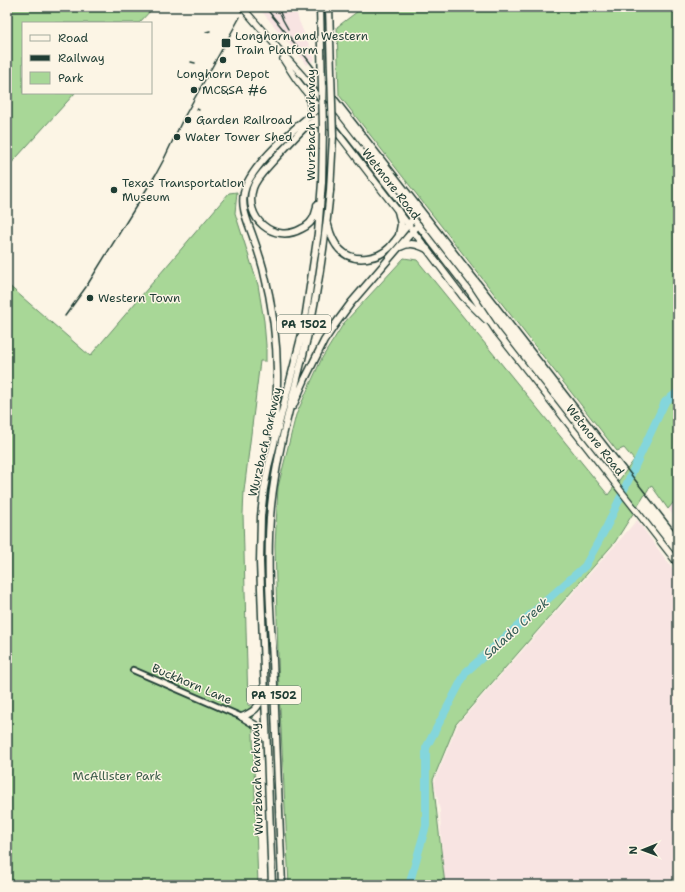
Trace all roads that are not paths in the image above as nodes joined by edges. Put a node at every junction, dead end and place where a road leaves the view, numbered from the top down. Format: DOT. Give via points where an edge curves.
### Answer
graph roads {
  1 [pos="242,7"];
  2 [pos="320,7"];
  3 [pos="329,7"];
  4 [pos="274,46"];
  5 [pos="309,96"];
  6 [pos="321,106"];
  7 [pos="326,112"];
  8 [pos="311,114"];
  9 [pos="308,125"];
  10 [pos="334,127"];
  11 [pos="322,182"];
  12 [pos="398,211"];
  13 [pos="413,219"];
  14 [pos="327,220"];
  15 [pos="409,225"];
  16 [pos="418,225"];
  17 [pos="413,231"];
  18 [pos="399,235"];
  19 [pos="399,247"];
  20 [pos="427,249"];
  21 [pos="496,330"];
  22 [pos="286,421"];
  23 [pos="269,463"];
  24 [pos="678,564"];
  25 [pos="133,670"];
  26 [pos="265,693"];
  27 [pos="242,716"];
  28 [pos="267,741"];
  29 [pos="272,885"];
  30 [pos="282,885"];
  1 -- 4 [label="main road, Wetmore Road"];
  2 -- 11 [label="highway, Wurzbach Parkway / PA 1502, bridge" via="324,129"];
  3 -- 14 [label="highway, Wurzbach Parkway / PA 1502, bridge" via="333,136"];
  4 -- 5 [label="main road, Wetmore Road"];
  4 -- 6 [label="main road, Wetmore Road" via="302,75"];
  5 -- 6 [label="main road, Wetmore Road"];
  5 -- 8 [label="highway"];
  6 -- 7 [label="main road, Wetmore Road"];
  6 -- 8 [label="highway"];
  7 -- 9 [label="highway"];
  7 -- 10 [label="main road, Wetmore Road"];
  7 -- 13 [label="main road, Wetmore Road"];
  8 -- 23 [label="highway" via="260,164 248,181 244,193 245,215 263,268 277,348 277,390"];
  9 -- 10 [label="highway" via="324,124"];
  9 -- 11 [label="highway" via="254,184 251,202 254,214 269,230 285,233 298,231 308,225 315,214"];
  10 -- 12 [label="main road, Wetmore Road"];
  11 -- 23 [label="highway, Wurzbach Parkway / PA 1502" via="318,233 304,326"];
  12 -- 15 [label="main road, Wetmore Road"];
  12 -- 18 [label="highway" via="401,224"];
  13 -- 15 [label="highway"];
  13 -- 16 [label="main road, Wetmore Road"];
  14 -- 18 [label="highway" via="334,243 352,258 377,256 389,248"];
  14 -- 22 [label="highway, Wurzbach Parkway / PA 1502" via="308,332"];
  15 -- 17 [label="main road, Wetmore Road"];
  15 -- 18 [label="highway"];
  16 -- 17 [label="highway"];
  16 -- 21 [label="main road, Wetmore Road"];
  17 -- 19 [label="highway"];
  17 -- 20 [label="main road, Wetmore Road"];
  19 -- 20 [label="highway" via="412,244"];
  19 -- 22 [label="highway" via="350,303 324,341"];
  20 -- 21 [label="main road, Wetmore Road" via="463,297"];
  21 -- 24 [label="main road, Wetmore Road"];
  22 -- 30 [label="highway, Wurzbach Parkway / PA 1502" via="274,480 269,534"];
  23 -- 26 [label="highway, Wurzbach Parkway / PA 1502" via="262,502 260,544"];
  25 -- 27 [label="street, Buckhorn Lane"];
  26 -- 27 [label="highway" via="253,712"];
  26 -- 28 [label="highway, Wurzbach Parkway / PA 1502"];
  27 -- 28 [label="highway" via="257,726"];
  28 -- 29 [label="highway, Wurzbach Parkway / PA 1502"];
}
